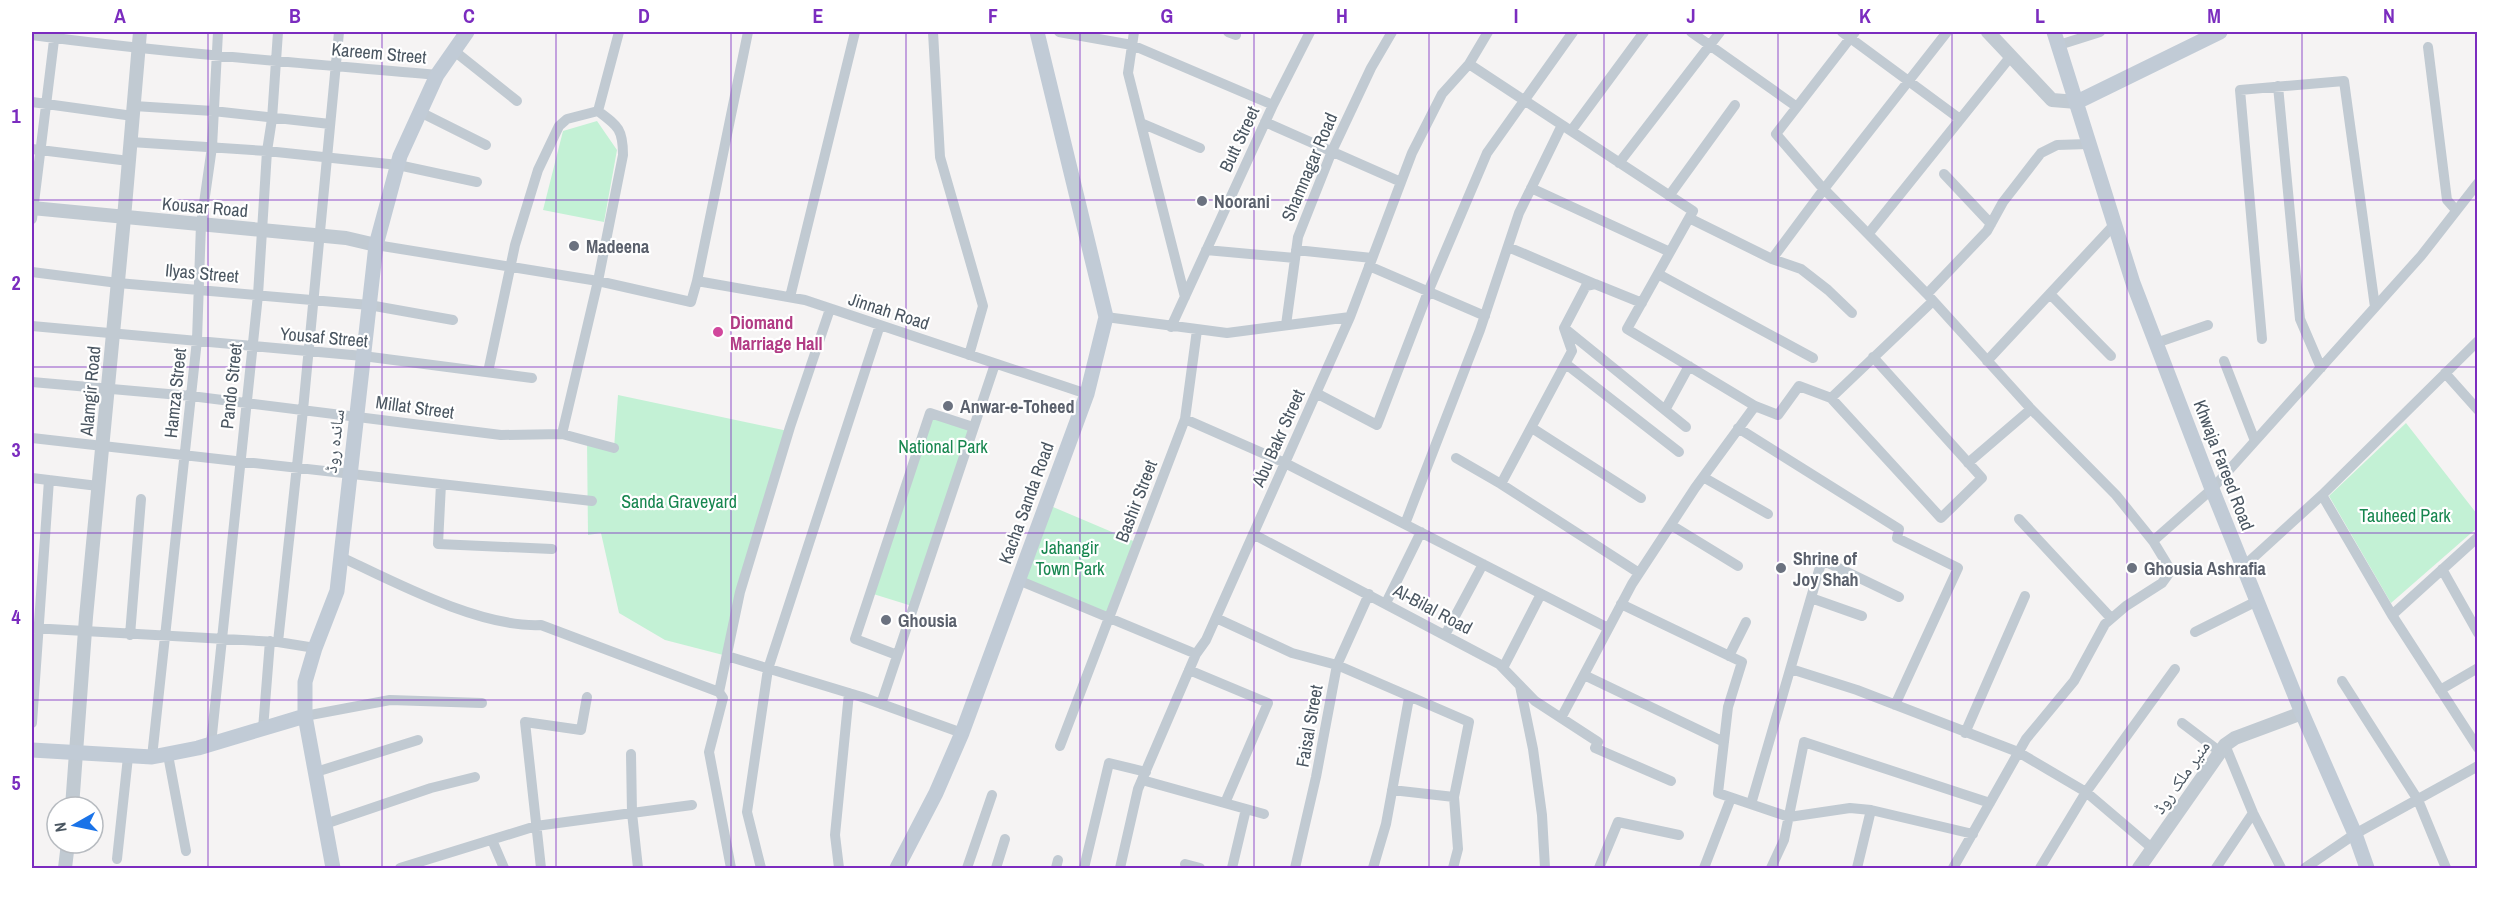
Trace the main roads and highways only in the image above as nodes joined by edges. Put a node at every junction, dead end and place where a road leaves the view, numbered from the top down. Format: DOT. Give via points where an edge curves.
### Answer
graph roads {
  1 [pos="467,32"];
  2 [pos="1037,32"];
  3 [pos="2220,32"];
  4 [pos="2057,38"];
  5 [pos="2077,102"];
  6 [pos="305,716"];
  7 [pos="32,750"];
  8 [pos="333,868"];
  9 [pos="897,868"];
  10 [pos="2367,868"];
  1 -- 6 [label="main road, ساندہ روڈ" via="437,75 420,112 398,165 376,245 338,591 305,682"];
  2 -- 9 [label="main road, Kacha Sanda Road" via="1106,317 1087,394 962,733"];
  3 -- 5 [label="main road"];
  4 -- 5 [label="main road, Khwaja Fareed Road"];
  5 -- 10 [label="main road, Khwaja Fareed Road" via="2114,225 2156,343"];
  6 -- 7 [label="main road" via="160,756 128,758"];
  6 -- 8 [label="main road, ساندہ روڈ"];
}
